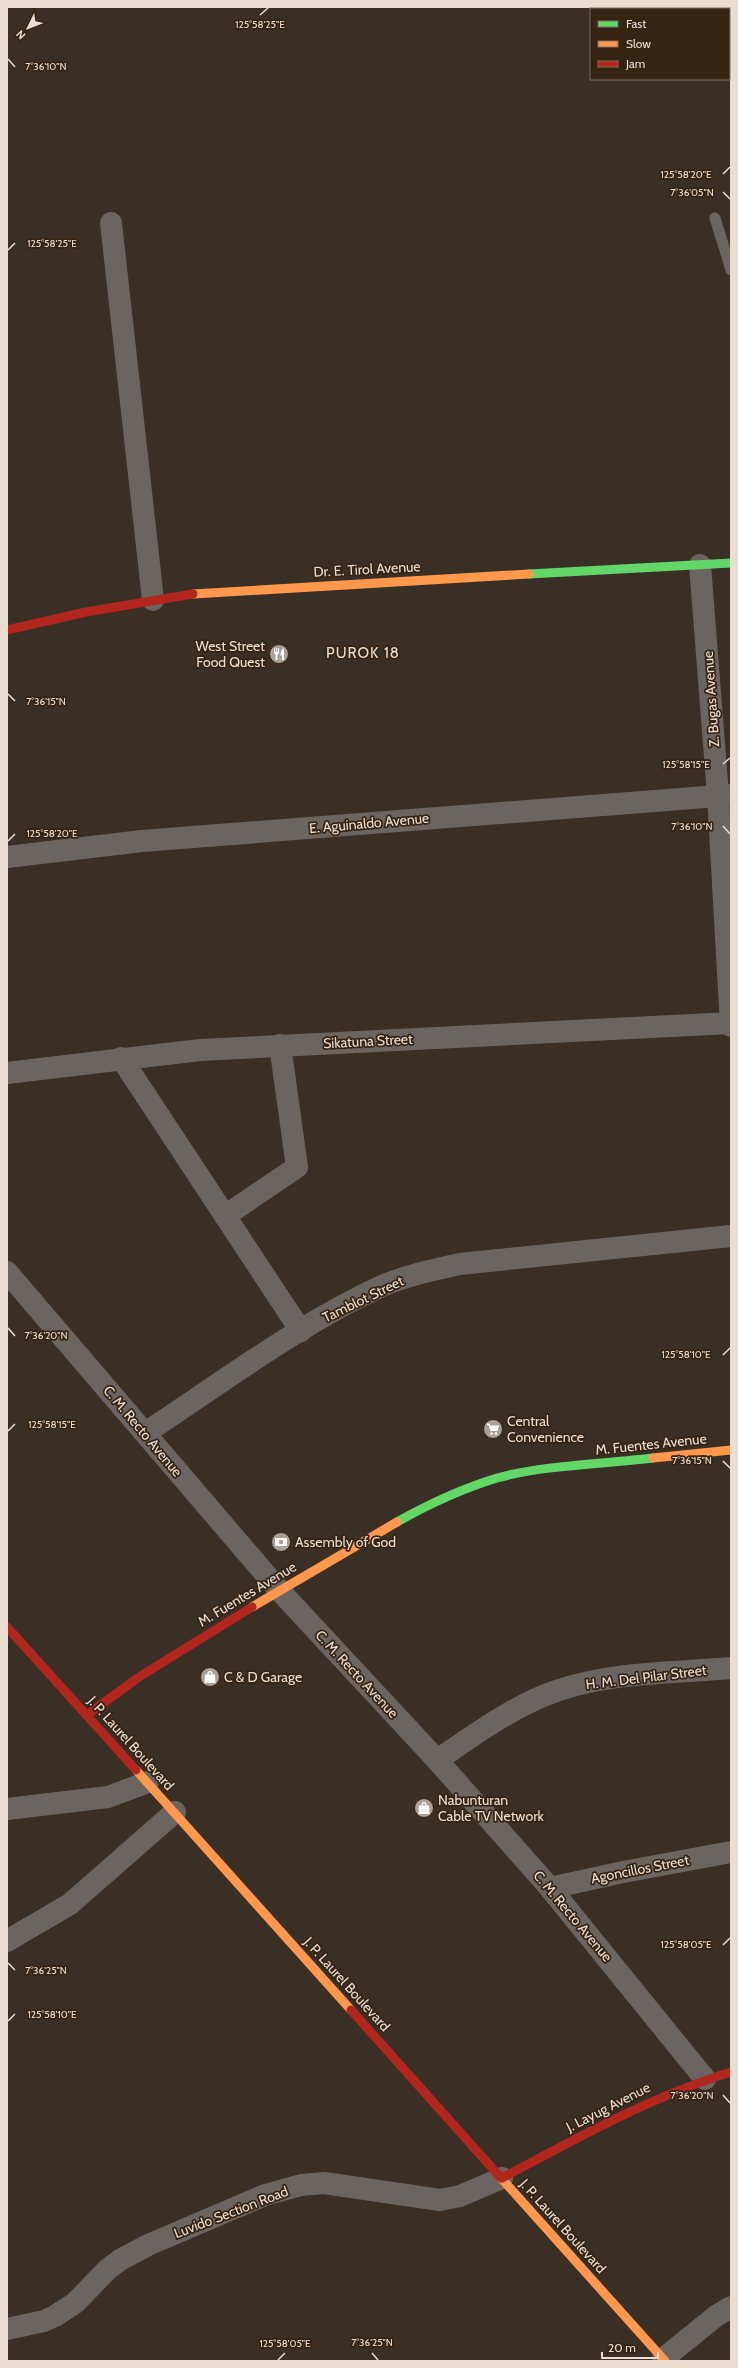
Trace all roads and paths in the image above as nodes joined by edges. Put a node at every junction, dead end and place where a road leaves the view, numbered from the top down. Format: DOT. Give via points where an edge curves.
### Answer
graph roads {
  1 [pos="715,218"];
  2 [pos="111,223"];
  3 [pos="731,270"];
  4 [pos="731,563"];
  5 [pos="700,565"];
  6 [pos="152,600"];
  7 [pos="7,630"];
  8 [pos="724,795"];
  9 [pos="7,857"];
  10 [pos="731,1025"];
  11 [pos="280,1045"];
  12 [pos="121,1058"];
  13 [pos="7,1073"];
  14 [pos="225,1216"];
  15 [pos="731,1236"];
  16 [pos="7,1272"];
  17 [pos="301,1331"];
  18 [pos="145,1433"];
  19 [pos="731,1450"];
  20 [pos="279,1590"];
  21 [pos="7,1627"];
  22 [pos="731,1668"];
  23 [pos="87,1715"];
  24 [pos="437,1760"];
  25 [pos="148,1782"];
  26 [pos="7,1809"];
  27 [pos="175,1812"];
  28 [pos="731,1852"];
  29 [pos="550,1888"];
  30 [pos="7,1941"];
  31 [pos="731,2072"];
  32 [pos="705,2079"];
  33 [pos="502,2178"];
  34 [pos="731,2307"];
  35 [pos="7,2329"];
  36 [pos="664,2360"];
  1 -- 3 [label="lane"];
  2 -- 6 [label="street"];
  4 -- 5 [label="main road, Dr. E. Tirol Avenue"];
  5 -- 6 [label="main road, Dr. E. Tirol Avenue" via="208,592"];
  5 -- 8 [label="street, Z. Bugas Avenue"];
  6 -- 7 [label="main road, Dr. E. Tirol Avenue"];
  8 -- 9 [label="street, E. Aguinaldo Avenue" via="142,841"];
  8 -- 10 [label="street, Z. Bugas Avenue"];
  10 -- 11 [label="street, Sikatuna Street"];
  11 -- 12 [label="street, Sikatuna Street"];
  11 -- 14 [label="street" via="297,1167"];
  12 -- 13 [label="street, Sikatuna Street"];
  12 -- 14 [label="street"];
  14 -- 17 [label="street"];
  15 -- 17 [label="street, Tamblot Street" via="453,1265 418,1273 382,1286"];
  16 -- 18 [label="street, C. M. Recto Avenue"];
  17 -- 18 [label="street, Tamblot Street"];
  18 -- 20 [label="street, C. M. Recto Avenue"];
  19 -- 20 [label="main road, M. Fuentes Avenue" via="535,1471 498,1478 427,1504"];
  20 -- 23 [label="main road, M. Fuentes Avenue" via="139,1677"];
  20 -- 24 [label="street, C. M. Recto Avenue"];
  21 -- 23 [label="main road, J. P. Laurel Boulevard"];
  22 -- 24 [label="street, H. M. Del Pilar Street" via="614,1678 558,1691 506,1715"];
  23 -- 25 [label="main road, J. P. Laurel Boulevard"];
  24 -- 29 [label="street, C. M. Recto Avenue"];
  25 -- 26 [label="street" via="108,1797"];
  25 -- 27 [label="main road, J. P. Laurel Boulevard"];
  27 -- 30 [label="street" via="70,1904"];
  27 -- 33 [label="main road, J. P. Laurel Boulevard"];
  28 -- 29 [label="street, Agoncillos Street"];
  29 -- 32 [label="street, C. M. Recto Avenue"];
  31 -- 32 [label="main road, J. Layug Avenue"];
  32 -- 33 [label="main road, J. Layug Avenue" via="654,2099"];
  33 -- 35 [label="street, Luvido Section Road" via="460,2196 440,2200 324,2183 301,2185 265,2195 148,2244 120,2260 75,2303 55,2316"];
  33 -- 36 [label="main road, J. P. Laurel Boulevard"];
  34 -- 36 [label="street" via="716,2316"];
}
